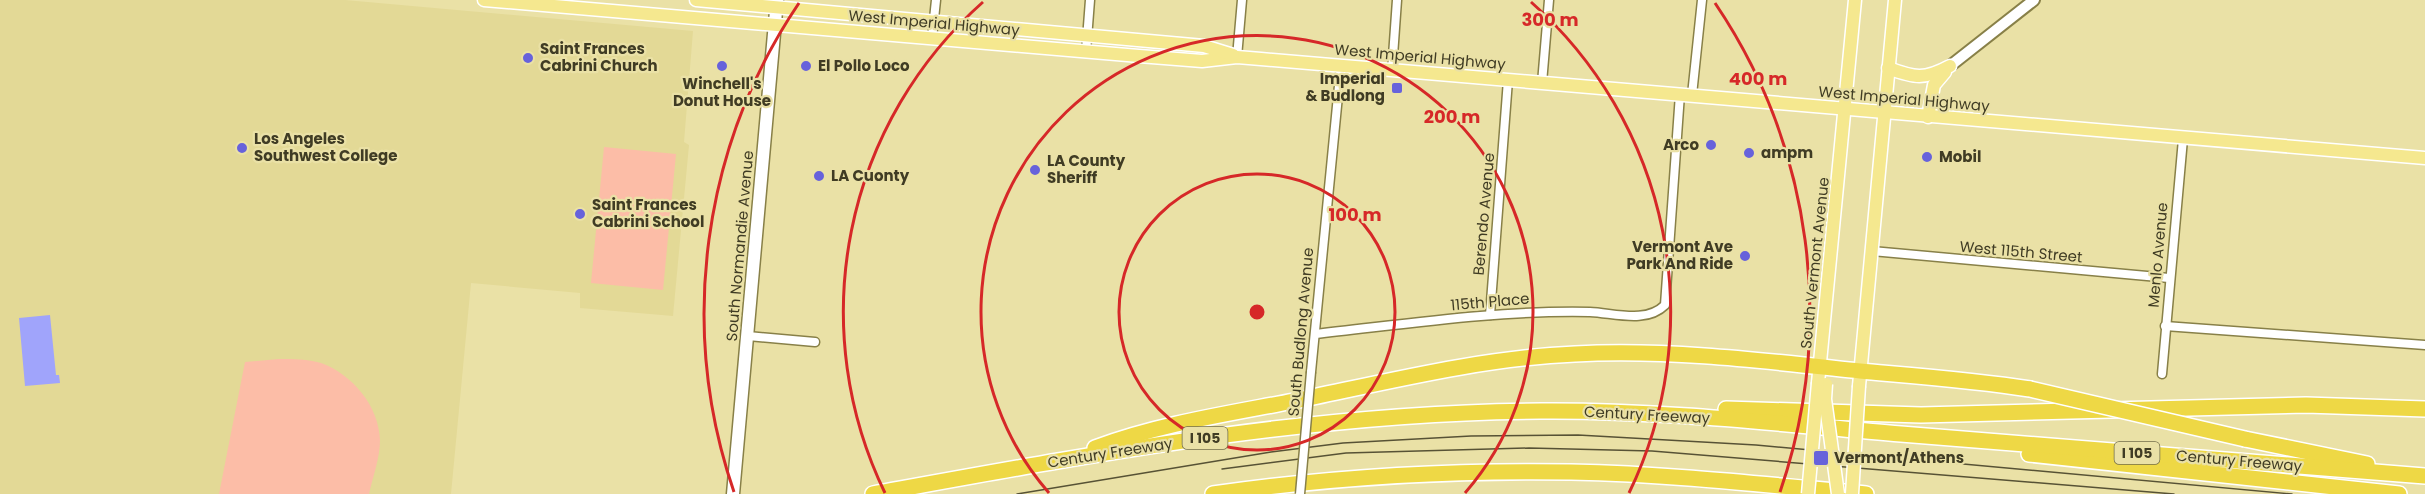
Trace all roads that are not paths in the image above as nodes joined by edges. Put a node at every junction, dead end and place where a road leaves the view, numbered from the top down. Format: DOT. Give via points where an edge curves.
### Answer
graph roads {
  1 [pos="484,0"];
  2 [pos="696,0"];
  3 [pos="936,0"];
  4 [pos="1090,0"];
  5 [pos="1242,0"];
  6 [pos="1397,0"];
  7 [pos="1549,0"];
  8 [pos="1701,0"];
  9 [pos="1855,0"];
  10 [pos="1895,0"];
  11 [pos="2034,0"];
  12 [pos="777,4"];
  13 [pos="933,21"];
  14 [pos="774,23"];
  15 [pos="1087,35"];
  16 [pos="932,38"];
  17 [pos="1204,46"];
  18 [pos="1086,52"];
  19 [pos="1111,54"];
  20 [pos="1237,57"];
  21 [pos="1341,65"];
  22 [pos="1950,66"];
  23 [pos="1888,68"];
  24 [pos="1392,70"];
  25 [pos="1508,80"];
  26 [pos="1542,83"];
  27 [pos="1686,95"];
  28 [pos="1845,109"];
  29 [pos="1883,112"];
  30 [pos="1928,117"];
  31 [pos="2183,139"];
  32 [pos="2425,158"];
  33 [pos="1872,251"];
  34 [pos="2169,278"];
  35 [pos="1490,315"];
  36 [pos="2165,326"];
  37 [pos="1315,334"];
  38 [pos="748,336"];
  39 [pos="815,342"];
  40 [pos="2425,345"];
  41 [pos="1819,366"];
  42 [pos="2162,374"];
  43 [pos="1860,378"];
  44 [pos="1822,384"];
  45 [pos="2425,409"];
  46 [pos="1540,411"];
  47 [pos="1867,431"];
  48 [pos="1064,460"];
  49 [pos="2407,474"];
  50 [pos="2425,476"];
  51 [pos="733,494"];
  52 [pos="873,494"];
  53 [pos="1213,494"];
  54 [pos="1300,494"];
  55 [pos="1808,494"];
  56 [pos="1838,494"];
  57 [pos="1852,494"];
  58 [pos="1866,494"];
  59 [pos="2399,494"];
  1 -- 14 [label="main road, West Imperial Highway"];
  2 -- 12 [label="main road, West Imperial Highway"];
  3 -- 13 [label="street"];
  4 -- 15 [label="street"];
  5 -- 20 [label="street"];
  6 -- 24 [label="street"];
  7 -- 26 [label="street"];
  8 -- 27 [label="street"];
  9 -- 28 [label="main road, South Vermont Avenue"];
  10 -- 23 [label="main road"];
  11 -- 22 [label="street"];
  12 -- 13 [label="main road, West Imperial Highway"];
  12 -- 14 [label="main road, South Normandie Avenue"];
  13 -- 15 [label="main road, West Imperial Highway"];
  13 -- 16 [label="street"];
  14 -- 16 [label="main road, West Imperial Highway"];
  14 -- 38 [label="main road, South Normandie Avenue"];
  15 -- 17 [label="main road, West Imperial Highway"];
  15 -- 18 [label="street"];
  16 -- 18 [label="main road, West Imperial Highway"];
  17 -- 19 [label="main road" via="1178,52 1122,47"];
  17 -- 20 [label="main road, West Imperial Highway"];
  18 -- 19 [label="main road, West Imperial Highway"];
  19 -- 20 [label="main road, West Imperial Highway" via="1202,61"];
  20 -- 21 [label="main road, West Imperial Highway"];
  21 -- 24 [label="main road, West Imperial Highway"];
  21 -- 37 [label="street, South Budlong Avenue"];
  22 -- 23 [label="main road" via="1918,77"];
  22 -- 30 [label="main road" via="1934,85"];
  23 -- 29 [label="main road"];
  24 -- 25 [label="main road, West Imperial Highway"];
  25 -- 26 [label="main road, West Imperial Highway"];
  25 -- 35 [label="street, Berendo Avenue"];
  26 -- 27 [label="main road, West Imperial Highway"];
  27 -- 28 [label="main road, West Imperial Highway"];
  27 -- 35 [label="street, 115th Place" via="1665,305 1658,312 1638,316 1548,311"];
  28 -- 29 [label="main road, West Imperial Highway"];
  28 -- 41 [label="main road, South Vermont Avenue"];
  29 -- 30 [label="main road, West Imperial Highway"];
  29 -- 33 [label="main road"];
  30 -- 31 [label="main road, West Imperial Highway"];
  31 -- 32 [label="main road, West Imperial Highway"];
  31 -- 34 [label="street, Menlo Avenue"];
  33 -- 34 [label="street, West 115th Street"];
  33 -- 43 [label="main road"];
  34 -- 36 [label="street, Menlo Avenue"];
  35 -- 37 [label="street, 115th Place"];
  36 -- 40 [label="street"];
  36 -- 42 [label="street, Menlo Avenue"];
  37 -- 54 [label="street, South Budlong Avenue, bridge"];
  38 -- 39 [label="street"];
  38 -- 51 [label="main road, South Normandie Avenue"];
  41 -- 43 [label="highway"];
  41 -- 44 [label="main road, South Vermont Avenue"];
  41 -- 48 [label="highway" via="1621,352 1518,359 1169,426 1125,437"];
  43 -- 49 [label="highway, bridge" via="1968,380 2030,389"];
  43 -- 57 [label="main road, bridge"];
  44 -- 55 [label="main road, South Vermont Avenue, bridge"];
  44 -- 56 [label="main road, bridge"];
  45 -- 46 [label="highway" via="2306,405 1921,415 1640,407"];
  46 -- 47 [label="highway, Century Freeway / I 105" via="1661,414"];
  46 -- 48 [label="highway, Century Freeway / I 105" via="1293,426"];
  47 -- 49 [label="highway, Century Freeway / I 105"];
  47 -- 59 [label="highway" via="2065,458"];
  48 -- 52 [label="highway, Century Freeway / I 105"];
  49 -- 50 [label="highway, Century Freeway / I 105"];
  53 -- 58 [label="highway" via="1361,478 1521,472 1688,478"];
}
